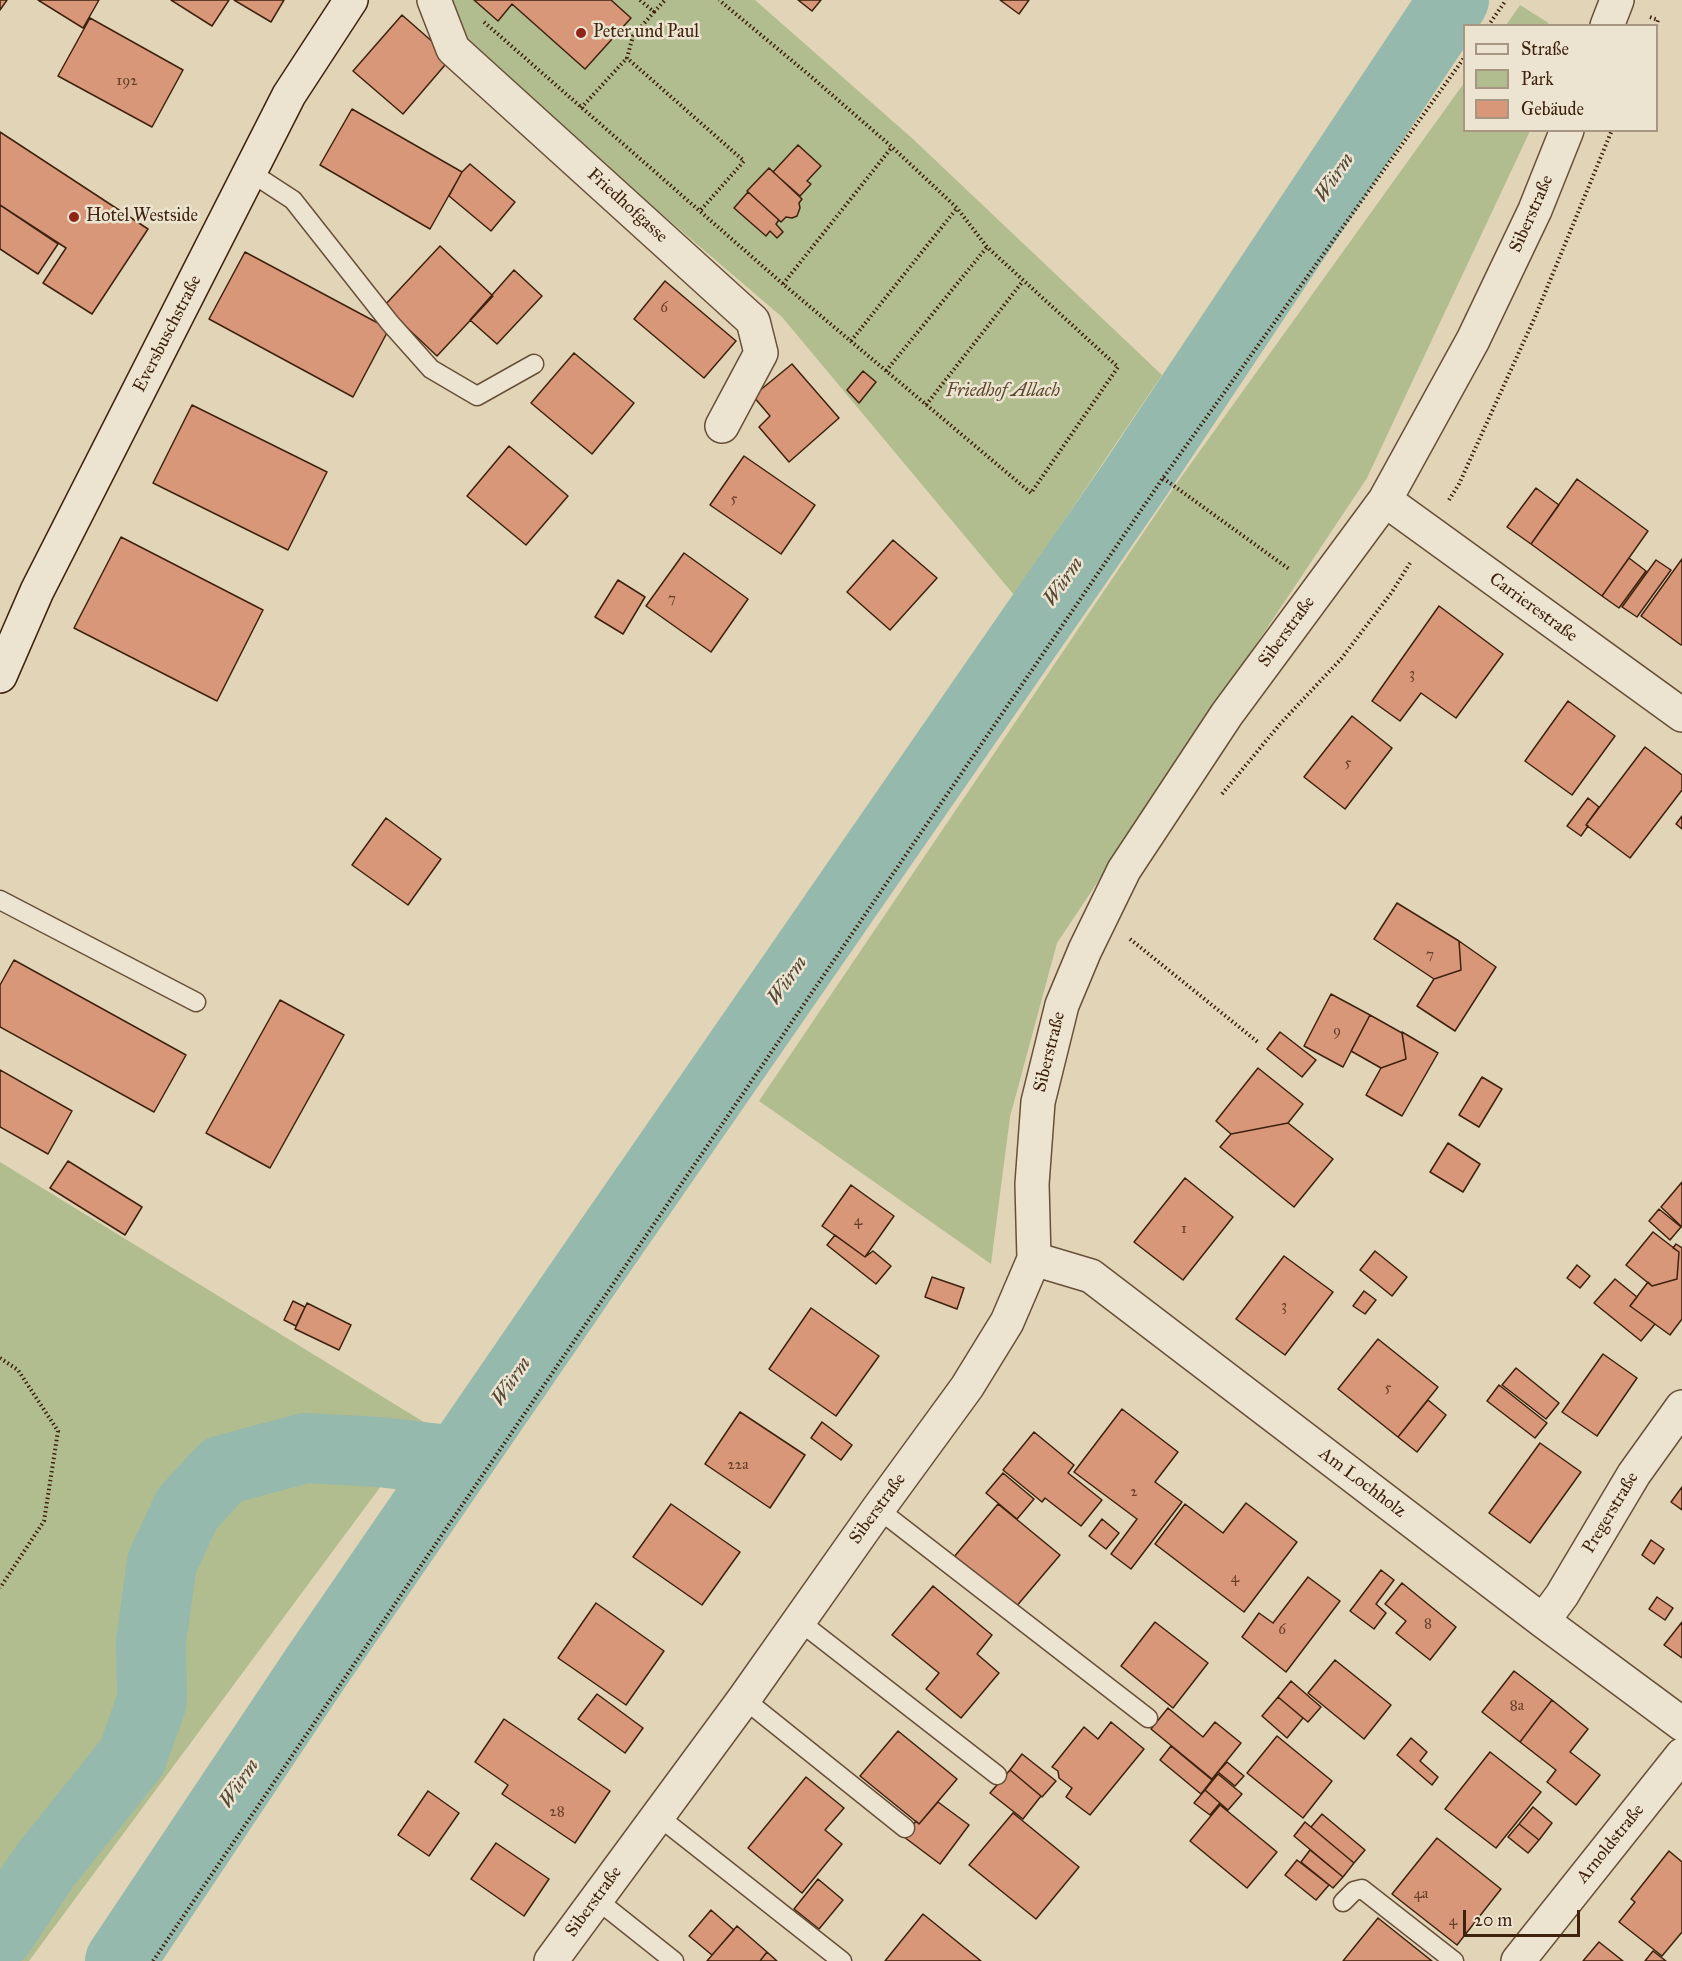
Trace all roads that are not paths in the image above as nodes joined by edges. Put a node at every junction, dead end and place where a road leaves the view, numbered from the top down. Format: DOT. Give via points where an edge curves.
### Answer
graph roads {
  1 [pos="351,0"];
  2 [pos="434,0"];
  3 [pos="1617,0"];
  4 [pos="1608,24"];
  5 [pos="1567,132"];
  6 [pos="250,172"];
  7 [pos="534,364"];
  8 [pos="722,426"];
  9 [pos="1384,500"];
  10 [pos="0,676"];
  11 [pos="1682,715"];
  12 [pos="0,900"];
  13 [pos="196,1002"];
  14 [pos="1034,1259"];
  15 [pos="1682,1407"];
  16 [pos="878,1509"];
  17 [pos="799,1621"];
  18 [pos="1543,1621"];
  19 [pos="744,1698"];
  20 [pos="1148,1718"];
  21 [pos="1682,1724"];
  22 [pos="1682,1755"];
  23 [pos="997,1775"];
  24 [pos="658,1816"];
  25 [pos="905,1828"];
  26 [pos="596,1899"];
  27 [pos="1343,1902"];
  28 [pos="551,1961"];
  29 [pos="674,1961"];
  30 [pos="842,1961"];
  31 [pos="1454,1961"];
  32 [pos="1518,1961"];
  1 -- 6 [label="street, Eversbuschstraße" via="289,95"];
  2 -- 8 [label="street, Friedhofgasse" via="453,48 753,321 761,352"];
  3 -- 4 [label="street"];
  5 -- 9 [label="street, Siberstraße" via="1473,340"];
  6 -- 7 [label="lane" via="293,200 431,369 477,396"];
  6 -- 10 [label="street, Eversbuschstraße" via="38,591"];
  9 -- 11 [label="street, Carrierestraße"];
  9 -- 14 [label="street, Siberstraße" via="1227,714 1124,870 1085,950 1062,1005 1038,1102 1032,1184"];
  12 -- 13 [label="lane"];
  14 -- 16 [label="street, Siberstraße" via="996,1341"];
  14 -- 18 [label="street, Am Lochholz" via="1091,1276"];
  15 -- 18 [label="street, Pregerstraße" via="1634,1474"];
  16 -- 17 [label="street, Siberstraße"];
  16 -- 20 [label="lane"];
  17 -- 19 [label="street, Siberstraße"];
  17 -- 23 [label="lane"];
  18 -- 21 [label="street, Am Lochholz"];
  19 -- 24 [label="street, Siberstraße"];
  19 -- 25 [label="lane"];
  22 -- 32 [label="street, Arnoldstraße"];
  24 -- 26 [label="street, Siberstraße"];
  24 -- 30 [label="lane"];
  26 -- 28 [label="street, Siberstraße"];
  26 -- 29 [label="lane"];
  27 -- 31 [label="lane" via="1354,1890 1362,1889"];
}
